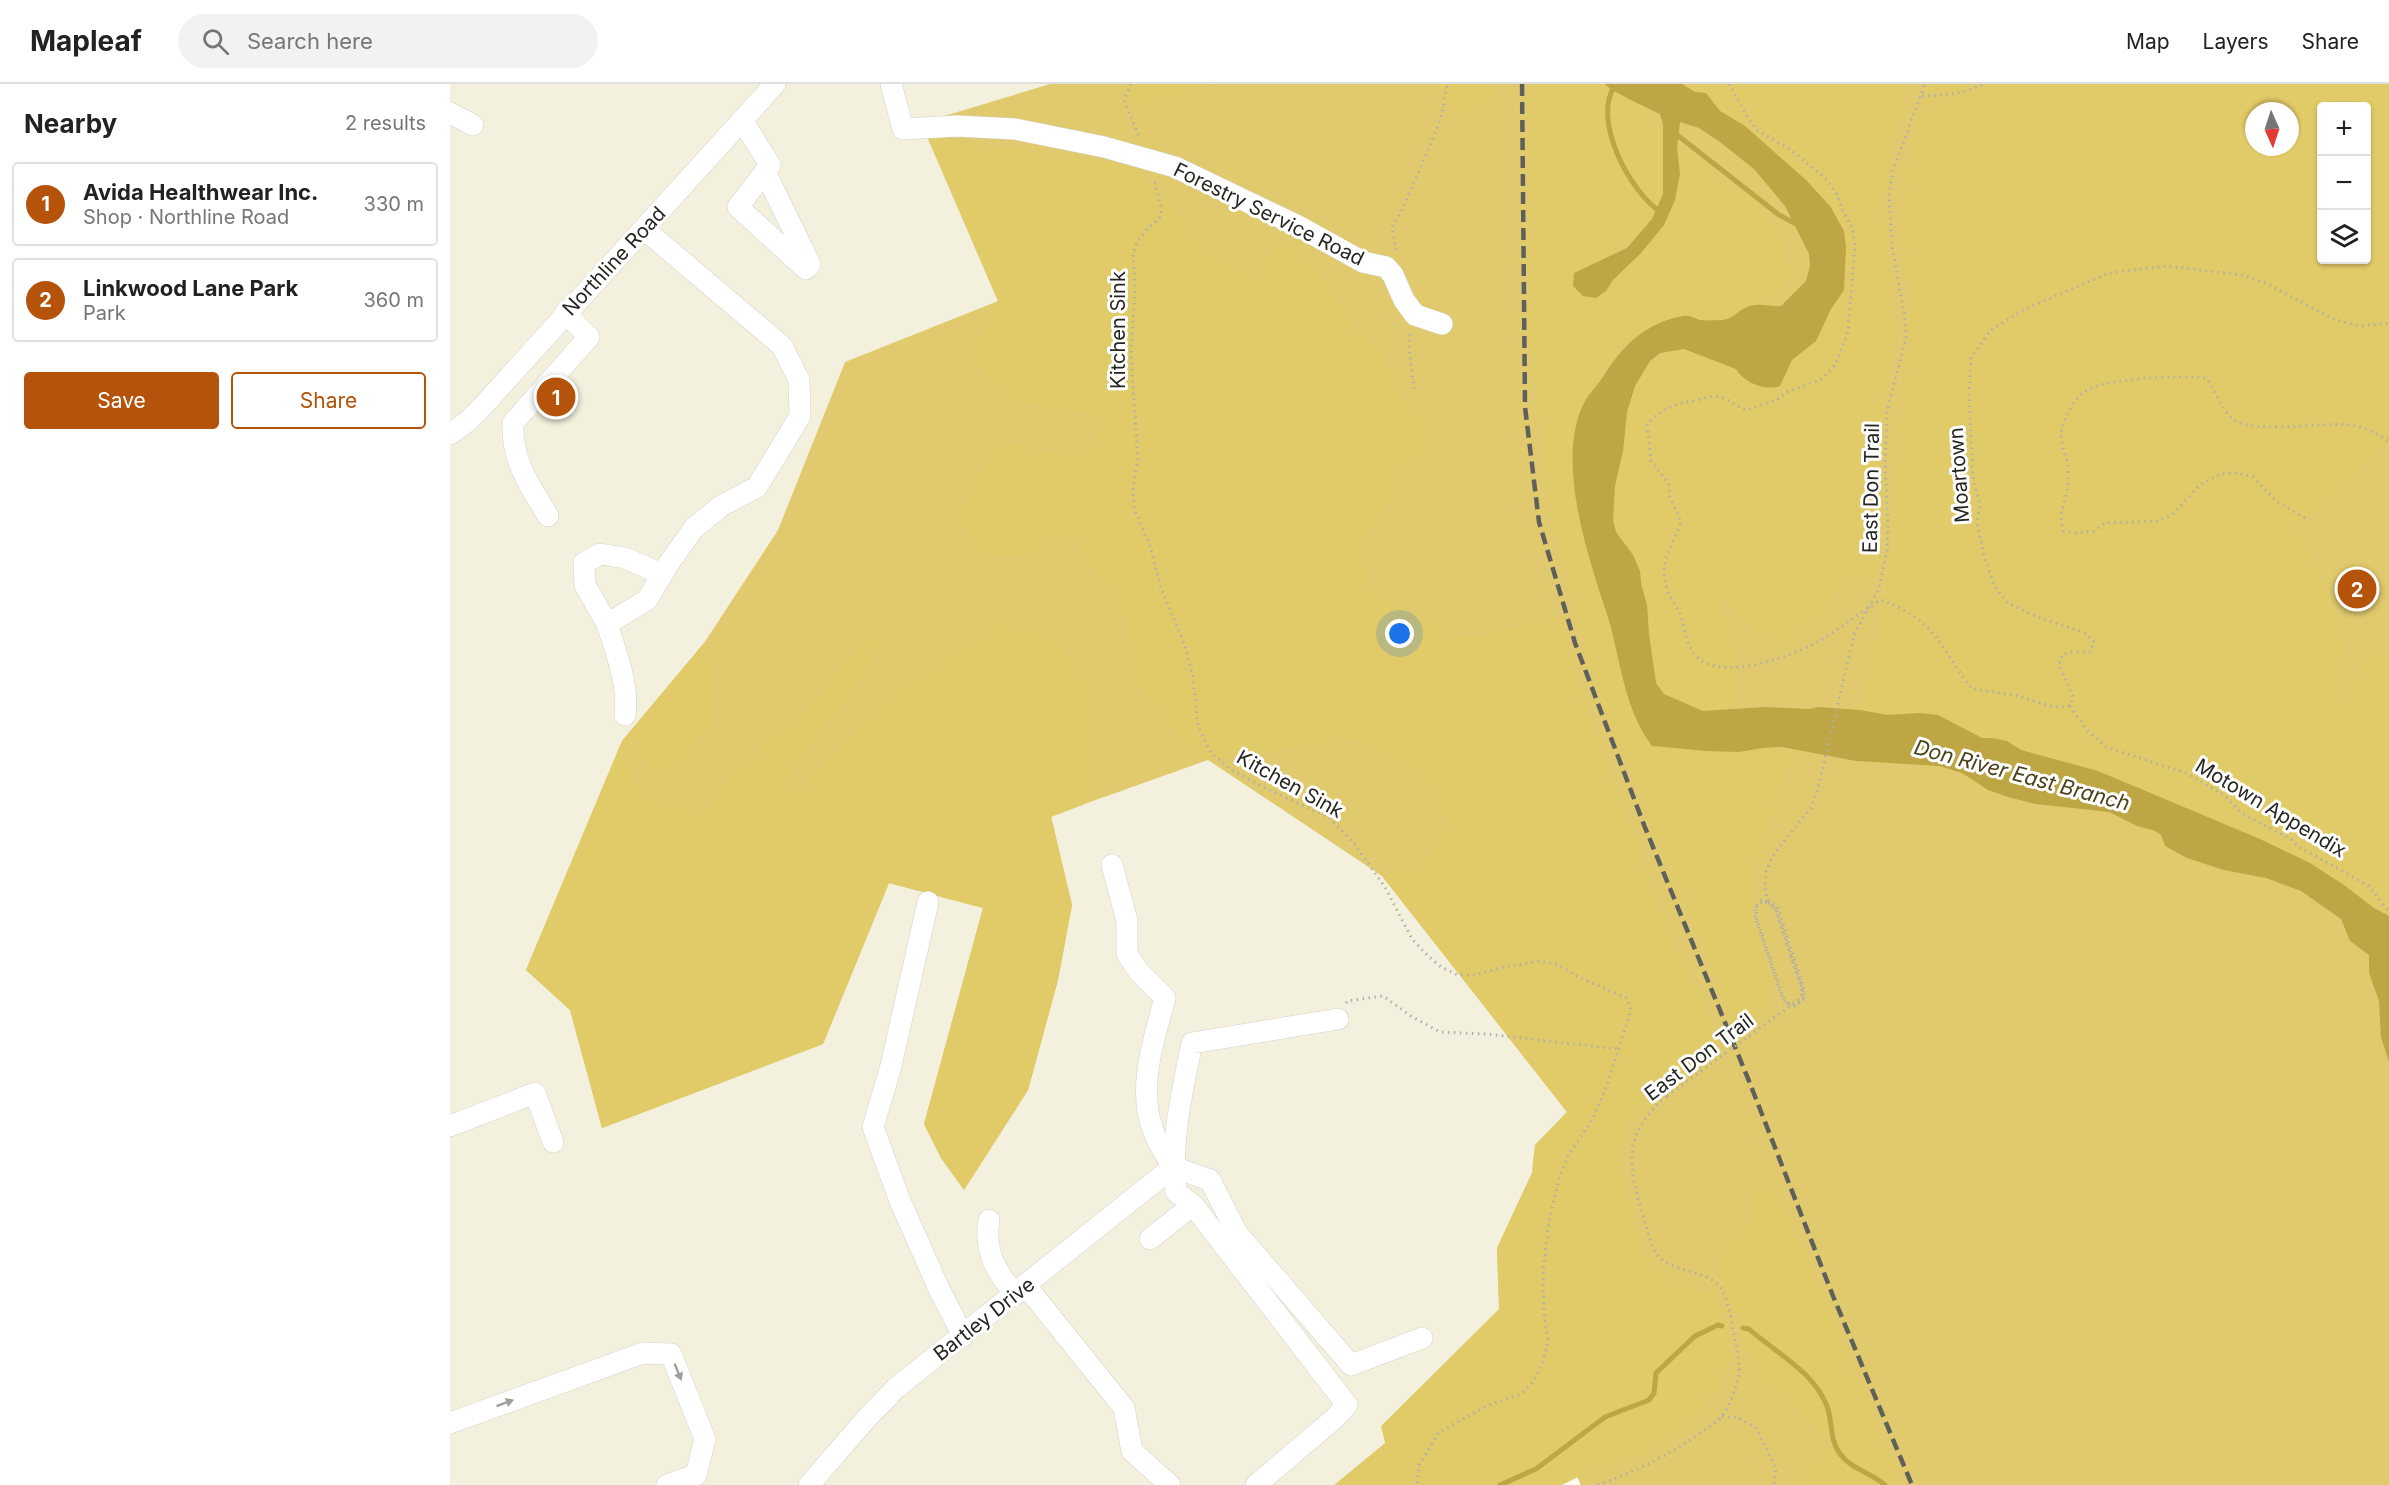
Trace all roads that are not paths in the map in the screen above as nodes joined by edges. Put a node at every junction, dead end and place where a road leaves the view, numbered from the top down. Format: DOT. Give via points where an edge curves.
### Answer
graph roads {
  1 [pos="891,84"];
  2 [pos="772,85"];
  3 [pos="450,113"];
  4 [pos="742,120"];
  5 [pos="473,125"];
  6 [pos="765,172"];
  7 [pos="645,230"];
  8 [pos="565,313"];
  9 [pos="1442,324"];
  10 [pos="491,396"];
  11 [pos="513,423"];
  12 [pos="450,434"];
  13 [pos="548,516"];
  14 [pos="662,574"];
  15 [pos="607,624"];
  16 [pos="625,715"];
  17 [pos="1112,865"];
  18 [pos="928,902"];
  19 [pos="1338,1018"];
  20 [pos="450,1126"];
  21 [pos="553,1142"];
  22 [pos="1173,1167"];
  23 [pos="1193,1205"];
  24 [pos="989,1220"];
  25 [pos="1150,1239"];
  26 [pos="1021,1290"];
  27 [pos="963,1336"];
  28 [pos="1422,1338"];
  29 [pos="450,1423"];
  30 [pos="667,1485"];
  31 [pos="809,1485"];
  32 [pos="1170,1485"];
  33 [pos="1256,1485"];
  1 -- 9 [label="street, Forestry Service Road" via="903,129 1015,129 1176,167 1363,262 1381,265 1393,275 1411,311"];
  2 -- 4 [label="street, Northline Road"];
  3 -- 5 [label="street"];
  4 -- 6 [label="street" via="770,165"];
  4 -- 7 [label="street, Northline Road"];
  7 -- 8 [label="street, Northline Road"];
  7 -- 14 [label="street" via="782,346 799,380 800,416 757,487 721,506 694,528"];
  8 -- 10 [label="street, Northline Road"];
  8 -- 11 [label="street" via="590,337"];
  10 -- 11 [label="street"];
  10 -- 12 [label="street, Northline Road"];
  11 -- 13 [label="street" via="518,463"];
  14 -- 15 [label="street" via="647,600"];
  14 -- 15 [label="street" via="625,558 600,554 584,563 585,585"];
  15 -- 16 [label="street" via="627,701"];
  17 -- 22 [label="street" via="1127,921 1128,954 1139,972 1165,998 1146,1099 1153,1131"];
  18 -- 27 [label="street" via="873,1127 905,1211"];
  19 -- 22 [label="street" via="1192,1043"];
  20 -- 21 [label="street" via="535,1093"];
  22 -- 23 [label="street" via="1176,1192"];
  22 -- 26 [label="street, Bartley Drive"];
  22 -- 28 [label="street" via="1210,1180 1237,1233 1351,1365"];
  23 -- 25 [label="street"];
  23 -- 33 [label="street" via="1347,1404"];
  24 -- 26 [label="street" via="987,1238 993,1263 1005,1283"];
  26 -- 27 [label="street, Bartley Drive"];
  26 -- 32 [label="street" via="1124,1408 1132,1451"];
  27 -- 31 [label="street, Bartley Drive" via="896,1388"];
  29 -- 30 [label="street, one-way" via="643,1353 671,1354 705,1439 696,1476"];
}
